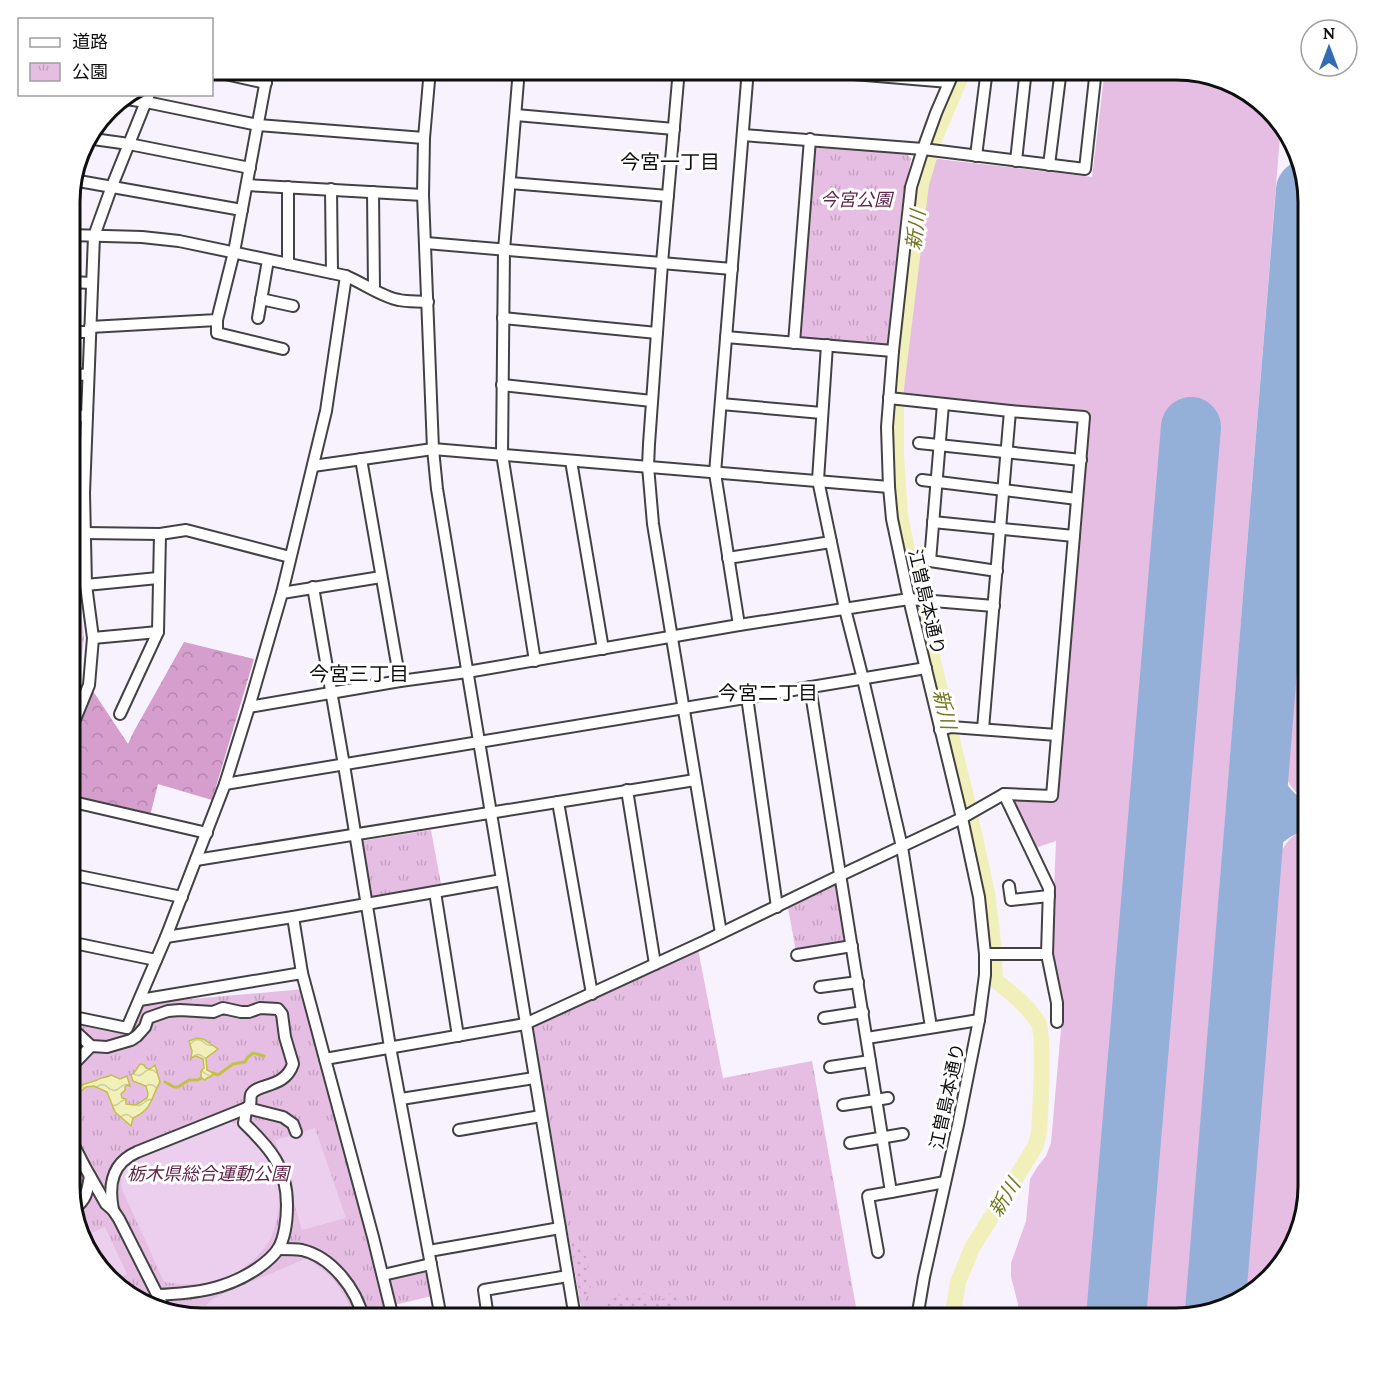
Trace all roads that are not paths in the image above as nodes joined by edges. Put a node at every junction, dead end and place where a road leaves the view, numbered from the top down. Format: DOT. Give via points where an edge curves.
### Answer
graph roads {
  1 [pos="256,80"];
  2 [pos="429,80"];
  3 [pos="518,80"];
  4 [pos="679,80"];
  5 [pos="747,80"];
  6 [pos="928,80"];
  7 [pos="986,80"];
  8 [pos="1025,80"];
  9 [pos="1059,80"];
  10 [pos="1095,80"];
  11 [pos="266,82"];
  12 [pos="949,82"];
  13 [pos="148,98"];
  14 [pos="516,115"];
  15 [pos="258,125"];
  16 [pos="674,129"];
  17 [pos="744,135"];
  18 [pos="424,138"];
  19 [pos="97,139"];
  20 [pos="810,139"];
  21 [pos="129,144"];
  22 [pos="923,149"];
  23 [pos="976,156"];
  24 [pos="1016,161"];
  25 [pos="1049,165"];
  26 [pos="250,168"];
  27 [pos="82,181"];
  28 [pos="510,183"];
  29 [pos="247,185"];
  30 [pos="112,186"];
  31 [pos="288,187"];
  32 [pos="331,189"];
  33 [pos="373,192"];
  34 [pos="423,195"];
  35 [pos="668,196"];
  36 [pos="242,210"];
  37 [pos="80,235"];
  38 [pos="94,236"];
  39 [pos="426,243"];
  40 [pos="504,250"];
  41 [pos="234,252"];
  42 [pos="268,260"];
  43 [pos="662,263"];
  44 [pos="288,264"];
  45 [pos="732,269"];
  46 [pos="332,273"];
  47 [pos="346,276"];
  48 [pos="80,282"];
  49 [pos="92,283"];
  50 [pos="374,289"];
  51 [pos="261,299"];
  52 [pos="428,302"];
  53 [pos="293,306"];
  54 [pos="258,318"];
  55 [pos="503,318"];
  56 [pos="217,320"];
  57 [pos="90,330"];
  58 [pos="80,331"];
  59 [pos="657,333"];
  60 [pos="726,337"];
  61 [pos="794,343"];
  62 [pos="827,345"];
  63 [pos="283,349"];
  64 [pos="892,351"];
  65 [pos="80,375"];
  66 [pos="88,375"];
  67 [pos="502,385"];
  68 [pos="889,398"];
  69 [pos="652,401"];
  70 [pos="721,404"];
  71 [pos="943,404"];
  72 [pos="1010,411"];
  73 [pos="822,413"];
  74 [pos="80,416"];
  75 [pos="87,416"];
  76 [pos="918,442"];
  77 [pos="940,444"];
  78 [pos="434,449"];
  79 [pos="1006,452"];
  80 [pos="502,454"];
  81 [pos="80,456"];
  82 [pos="85,456"];
  83 [pos="361,459"];
  84 [pos="1081,460"];
  85 [pos="571,461"];
  86 [pos="313,466"];
  87 [pos="648,466"];
  88 [pos="715,473"];
  89 [pos="818,480"];
  90 [pos="922,480"];
  91 [pos="936,482"];
  92 [pos="889,487"];
  93 [pos="1003,490"];
  94 [pos="80,493"];
  95 [pos="84,493"];
  96 [pos="1077,498"];
  97 [pos="933,522"];
  98 [pos="80,526"];
  99 [pos="84,528"];
  100 [pos="1000,529"];
  101 [pos="160,534"];
  102 [pos="1074,536"];
  103 [pos="831,542"];
  104 [pos="291,557"];
  105 [pos="728,558"];
  106 [pos="997,571"];
  107 [pos="381,577"];
  108 [pos="158,578"];
  109 [pos="87,585"];
  110 [pos="313,587"];
  111 [pos="282,593"];
  112 [pos="909,599"];
  113 [pos="994,606"];
  114 [pos="844,609"];
  115 [pos="739,625"];
  116 [pos="158,632"];
  117 [pos="671,637"];
  118 [pos="93,638"];
  119 [pos="603,649"];
  120 [pos="536,661"];
  121 [pos="926,668"];
  122 [pos="467,672"];
  123 [pos="863,679"];
  124 [pos="400,681"];
  125 [pos="810,687"];
  126 [pos="331,693"];
  127 [pos="747,697"];
  128 [pos="249,707"];
  129 [pos="79,708"];
  130 [pos="683,708"];
  131 [pos="120,714"];
  132 [pos="983,729"];
  133 [pos="940,730"];
  134 [pos="1057,735"];
  135 [pos="479,742"];
  136 [pos="344,765"];
  137 [pos="695,780"];
  138 [pos="225,784"];
  139 [pos="627,790"];
  140 [pos="1004,794"];
  141 [pos="558,802"];
  142 [pos="79,803"];
  143 [pos="491,813"];
  144 [pos="962,818"];
  145 [pos="207,833"];
  146 [pos="355,834"];
  147 [pos="902,847"];
  148 [pos="196,860"];
  149 [pos="841,875"];
  150 [pos="79,876"];
  151 [pos="502,880"];
  152 [pos="1009,886"];
  153 [pos="435,892"];
  154 [pos="1049,896"];
  155 [pos="182,897"];
  156 [pos="366,903"];
  157 [pos="777,907"];
  158 [pos="293,916"];
  159 [pos="721,933"];
  160 [pos="166,937"];
  161 [pos="79,944"];
  162 [pos="852,946"];
  163 [pos="985,954"];
  164 [pos="1047,954"];
  165 [pos="797,955"];
  166 [pos="156,960"];
  167 [pos="655,964"];
  168 [pos="302,973"];
  169 [pos="858,982"];
  170 [pos="820,987"];
  171 [pos="592,994"];
  172 [pos="140,1000"];
  173 [pos="863,1012"];
  174 [pos="79,1018"];
  175 [pos="824,1018"];
  176 [pos="979,1020"];
  177 [pos="1057,1022"];
  178 [pos="525,1024"];
  179 [pos="931,1027"];
  180 [pos="79,1035"];
  181 [pos="458,1036"];
  182 [pos="867,1038"];
  183 [pos="91,1046"];
  184 [pos="390,1047"];
  185 [pos="79,1058"];
  186 [pos="325,1059"];
  187 [pos="870,1062"];
  188 [pos="830,1067"];
  189 [pos="534,1078"];
  190 [pos="888,1098"];
  191 [pos="401,1099"];
  192 [pos="877,1100"];
  193 [pos="843,1105"];
  194 [pos="247,1108"];
  195 [pos="541,1116"];
  196 [pos="459,1130"];
  197 [pos="296,1132"];
  198 [pos="903,1134"];
  199 [pos="883,1137"];
  200 [pos="850,1143"];
  201 [pos="79,1156"];
  202 [pos="90,1176"];
  203 [pos="945,1182"];
  204 [pos="891,1192"];
  205 [pos="81,1202"];
  206 [pos="81,1204"];
  207 [pos="110,1207"];
  208 [pos="560,1228"];
  209 [pos="278,1249"];
  210 [pos="429,1251"];
  211 [pos="878,1252"];
  212 [pos="431,1264"];
  213 [pos="383,1275"];
  214 [pos="568,1276"];
  215 [pos="158,1295"];
  216 [pos="161,1300"];
  217 [pos="361,1308"];
  218 [pos="391,1308"];
  219 [pos="439,1308"];
  220 [pos="487,1308"];
  221 [pos="573,1308"];
  222 [pos="919,1308"];
  1 -- 11 [label="street"];
  2 -- 18 [label="street"];
  3 -- 14 [label="street"];
  4 -- 16 [label="street"];
  5 -- 17 [label="street"];
  6 -- 12 [label="street"];
  7 -- 23 [label="street"];
  8 -- 24 [label="street"];
  9 -- 25 [label="street"];
  10 -- 25 [label="street" via="1085,169"];
  11 -- 15 [label="street"];
  12 -- 22 [label="street, 江曽島本通り"];
  13 -- 15 [label="street"];
  13 -- 21 [label="street"];
  14 -- 16 [label="street"];
  14 -- 28 [label="street"];
  15 -- 18 [label="street"];
  15 -- 26 [label="street"];
  16 -- 35 [label="street"];
  17 -- 20 [label="street"];
  17 -- 45 [label="street"];
  18 -- 34 [label="street"];
  19 -- 21 [label="street"];
  20 -- 22 [label="street"];
  20 -- 61 [label="street"];
  21 -- 26 [label="street"];
  21 -- 30 [label="street"];
  22 -- 23 [label="street"];
  22 -- 64 [label="street, 江曽島本通り" via="910,197"];
  23 -- 24 [label="street"];
  24 -- 25 [label="street"];
  26 -- 29 [label="street"];
  27 -- 30 [label="street"];
  28 -- 35 [label="street"];
  28 -- 40 [label="street"];
  29 -- 31 [label="street"];
  29 -- 36 [label="street"];
  30 -- 36 [label="street"];
  30 -- 38 [label="street"];
  31 -- 32 [label="street"];
  31 -- 44 [label="street"];
  32 -- 33 [label="street"];
  32 -- 46 [label="street"];
  33 -- 34 [label="street"];
  33 -- 50 [label="street"];
  34 -- 39 [label="street"];
  35 -- 43 [label="street"];
  36 -- 41 [label="street"];
  37 -- 38 [label="street"];
  38 -- 41 [label="street" via="179,241"];
  38 -- 49 [label="street"];
  39 -- 40 [label="street"];
  39 -- 52 [label="street"];
  40 -- 43 [label="street"];
  40 -- 55 [label="street"];
  41 -- 42 [label="street"];
  41 -- 56 [label="street"];
  42 -- 44 [label="street"];
  42 -- 51 [label="street"];
  43 -- 45 [label="street"];
  43 -- 59 [label="street"];
  44 -- 46 [label="street"];
  45 -- 60 [label="street"];
  46 -- 47 [label="street"];
  47 -- 50 [label="street"];
  47 -- 86 [label="street" via="326,411"];
  48 -- 49 [label="street"];
  49 -- 57 [label="street"];
  50 -- 52 [label="street" via="399,300"];
  51 -- 53 [label="street"];
  51 -- 54 [label="street"];
  52 -- 78 [label="street"];
  55 -- 59 [label="street"];
  55 -- 67 [label="street"];
  56 -- 57 [label="street"];
  56 -- 63 [label="street" via="217,333"];
  57 -- 58 [label="street"];
  57 -- 66 [label="street"];
  59 -- 69 [label="street"];
  60 -- 61 [label="street"];
  60 -- 70 [label="street"];
  61 -- 62 [label="street"];
  62 -- 64 [label="street"];
  62 -- 73 [label="street"];
  64 -- 68 [label="street, 江曽島本通り"];
  65 -- 66 [label="street"];
  66 -- 75 [label="street"];
  67 -- 69 [label="street"];
  67 -- 80 [label="street"];
  68 -- 71 [label="street"];
  68 -- 92 [label="street, 江曽島本通り"];
  69 -- 87 [label="street"];
  70 -- 73 [label="street"];
  70 -- 88 [label="street"];
  71 -- 72 [label="street"];
  71 -- 77 [label="street"];
  72 -- 79 [label="street"];
  72 -- 84 [label="street" via="1084,417"];
  73 -- 89 [label="street"];
  74 -- 75 [label="street"];
  75 -- 82 [label="street"];
  76 -- 77 [label="street"];
  77 -- 79 [label="street"];
  77 -- 91 [label="street"];
  78 -- 80 [label="street"];
  78 -- 83 [label="street"];
  78 -- 122 [label="street"];
  79 -- 84 [label="street"];
  79 -- 93 [label="street"];
  80 -- 85 [label="street"];
  80 -- 120 [label="street"];
  81 -- 82 [label="street"];
  82 -- 95 [label="street"];
  83 -- 86 [label="street"];
  83 -- 107 [label="street"];
  84 -- 96 [label="street"];
  85 -- 87 [label="street"];
  85 -- 119 [label="street"];
  86 -- 104 [label="street"];
  87 -- 88 [label="street"];
  87 -- 117 [label="street"];
  88 -- 89 [label="street"];
  88 -- 105 [label="street"];
  89 -- 92 [label="street"];
  89 -- 103 [label="street"];
  90 -- 91 [label="street"];
  91 -- 93 [label="street"];
  91 -- 97 [label="street"];
  92 -- 112 [label="street, 江曽島本通り"];
  93 -- 96 [label="street"];
  93 -- 100 [label="street"];
  94 -- 95 [label="street"];
  95 -- 99 [label="street"];
  96 -- 102 [label="street"];
  97 -- 100 [label="street"];
  97 -- 106 [label="street" via="930,561"];
  98 -- 99 [label="street"];
  99 -- 101 [label="street"];
  99 -- 109 [label="street"];
  100 -- 102 [label="street"];
  100 -- 106 [label="street"];
  101 -- 104 [label="street" via="186,530"];
  101 -- 108 [label="street"];
  102 -- 134 [label="street"];
  103 -- 105 [label="street"];
  103 -- 114 [label="street"];
  104 -- 111 [label="street"];
  105 -- 115 [label="street"];
  106 -- 113 [label="street"];
  107 -- 110 [label="street"];
  107 -- 124 [label="street"];
  108 -- 109 [label="street"];
  108 -- 116 [label="street"];
  109 -- 118 [label="street"];
  110 -- 111 [label="street"];
  110 -- 126 [label="street"];
  111 -- 128 [label="street"];
  112 -- 113 [label="street"];
  112 -- 114 [label="street"];
  112 -- 121 [label="street, 江曽島本通り"];
  113 -- 132 [label="street"];
  114 -- 115 [label="street"];
  114 -- 123 [label="street"];
  115 -- 117 [label="street"];
  116 -- 118 [label="street"];
  116 -- 131 [label="street"];
  117 -- 119 [label="street"];
  117 -- 130 [label="street"];
  118 -- 129 [label="street" via="89,685"];
  119 -- 120 [label="street"];
  120 -- 122 [label="street"];
  121 -- 123 [label="street"];
  121 -- 133 [label="street, 江曽島本通り"];
  122 -- 124 [label="street"];
  122 -- 135 [label="street"];
  123 -- 125 [label="street"];
  123 -- 147 [label="street"];
  124 -- 126 [label="street"];
  125 -- 127 [label="street"];
  125 -- 149 [label="street"];
  126 -- 128 [label="street"];
  126 -- 136 [label="street"];
  127 -- 130 [label="street"];
  127 -- 157 [label="street"];
  128 -- 138 [label="street"];
  130 -- 135 [label="street"];
  130 -- 137 [label="street"];
  132 -- 133 [label="street"];
  132 -- 134 [label="street"];
  133 -- 144 [label="street, 江曽島本通り"];
  134 -- 140 [label="street" via="1052,796"];
  135 -- 136 [label="street"];
  135 -- 143 [label="street"];
  136 -- 138 [label="street"];
  136 -- 146 [label="street"];
  137 -- 139 [label="street"];
  137 -- 159 [label="street"];
  138 -- 145 [label="street"];
  139 -- 141 [label="street"];
  139 -- 167 [label="street"];
  140 -- 144 [label="street"];
  140 -- 154 [label="street" via="1049,888"];
  141 -- 143 [label="street"];
  141 -- 171 [label="street"];
  142 -- 145 [label="street"];
  143 -- 146 [label="street"];
  143 -- 151 [label="street"];
  144 -- 147 [label="street"];
  144 -- 163 [label="street, 江曽島本通り" via="979,897"];
  145 -- 148 [label="street"];
  146 -- 148 [label="street"];
  146 -- 156 [label="street"];
  147 -- 149 [label="street"];
  147 -- 179 [label="street"];
  148 -- 155 [label="street"];
  149 -- 157 [label="street"];
  149 -- 162 [label="street"];
  150 -- 155 [label="street"];
  151 -- 153 [label="street"];
  151 -- 178 [label="street"];
  152 -- 154 [label="street" via="1011,900"];
  153 -- 156 [label="street"];
  153 -- 181 [label="street"];
  154 -- 164 [label="street"];
  155 -- 160 [label="street"];
  156 -- 158 [label="street"];
  156 -- 184 [label="street"];
  157 -- 159 [label="street"];
  158 -- 160 [label="street"];
  158 -- 168 [label="street"];
  159 -- 167 [label="street"];
  160 -- 166 [label="street"];
  161 -- 166 [label="street"];
  162 -- 165 [label="street"];
  162 -- 169 [label="street"];
  163 -- 164 [label="street"];
  163 -- 176 [label="street, 江曽島本通り"];
  164 -- 177 [label="street" via="1058,1004"];
  166 -- 172 [label="street"];
  167 -- 171 [label="street"];
  168 -- 172 [label="street"];
  168 -- 186 [label="street"];
  169 -- 170 [label="street"];
  169 -- 173 [label="street"];
  171 -- 178 [label="street"];
  172 -- 174 [label="street" via="127,1028"];
  173 -- 175 [label="street"];
  173 -- 182 [label="street"];
  176 -- 179 [label="street"];
  176 -- 203 [label="street, 江曽島本通り"];
  178 -- 181 [label="street"];
  178 -- 189 [label="street"];
  179 -- 182 [label="street"];
  180 -- 183 [label="street"];
  181 -- 184 [label="street"];
  182 -- 187 [label="street"];
  183 -- 185 [label="street"];
  183 -- 194 [label="street" via="106,1047 131,1040 145,1027 148,1018 168,1011 278,1009 292,1069 282,1079 254,1091"];
  184 -- 186 [label="street"];
  184 -- 191 [label="street"];
  186 -- 213 [label="street"];
  187 -- 188 [label="street"];
  187 -- 192 [label="street"];
  189 -- 191 [label="street"];
  189 -- 195 [label="street"];
  190 -- 192 [label="street"];
  191 -- 210 [label="street"];
  192 -- 193 [label="street"];
  192 -- 199 [label="street"];
  194 -- 197 [label="street" via="283,1117"];
  194 -- 207 [label="street" via="126,1157 113,1177"];
  194 -- 209 [label="street" via="244,1123 276,1158 284,1176 287,1220"];
  195 -- 196 [label="street"];
  195 -- 208 [label="street"];
  198 -- 199 [label="street"];
  199 -- 200 [label="street"];
  199 -- 204 [label="street"];
  201 -- 202 [label="street"];
  202 -- 205 [label="street"];
  202 -- 207 [label="street"];
  203 -- 204 [label="street"];
  203 -- 222 [label="street, 江曽島本通り"];
  204 -- 211 [label="street" via="868,1196"];
  206 -- 207 [label="street" via="95,1201"];
  207 -- 215 [label="street"];
  208 -- 210 [label="street"];
  208 -- 214 [label="street"];
  209 -- 215 [label="street" via="244,1277 220,1287"];
  209 -- 217 [label="street" via="302,1250 319,1257 352,1289"];
  210 -- 212 [label="street"];
  212 -- 213 [label="street"];
  212 -- 219 [label="street"];
  213 -- 218 [label="street"];
  214 -- 220 [label="street" via="484,1290"];
  214 -- 221 [label="street"];
  215 -- 216 [label="street"];
}
